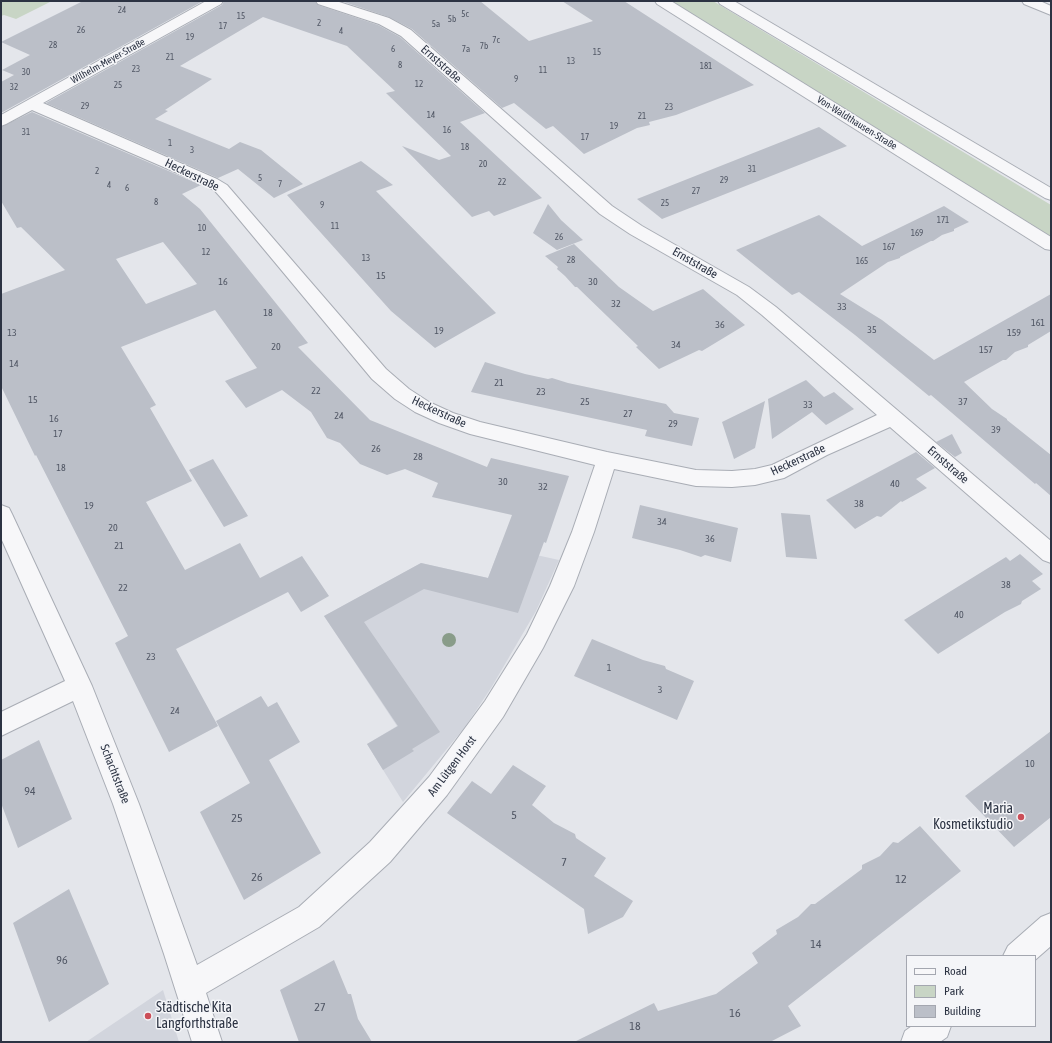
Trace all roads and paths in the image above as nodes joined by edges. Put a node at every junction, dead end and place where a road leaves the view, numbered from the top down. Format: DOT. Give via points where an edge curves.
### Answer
graph roads {
  1 [pos="216,1"];
  2 [pos="323,1"];
  3 [pos="662,1"];
  4 [pos="725,1"];
  5 [pos="1029,1"];
  6 [pos="1051,11"];
  7 [pos="32,104"];
  8 [pos="1,121"];
  9 [pos="1051,195"];
  10 [pos="1051,245"];
  11 [pos="892,417"];
  12 [pos="608,460"];
  13 [pos="1,514"];
  14 [pos="1051,554"];
  15 [pos="80,686"];
  16 [pos="1,724"];
  17 [pos="1049,933"];
  18 [pos="1019,955"];
  19 [pos="190,986"];
  20 [pos="935,1027"];
  21 [pos="207,1042"];
  22 [pos="916,1042"];
  1 -- 7 [label="street, Wilhelm-Meyer-Straße"];
  2 -- 11 [label="street, Ernststraße" via="384,21 406,33 606,210 636,230 743,290"];
  3 -- 10 [label="street, Von-Waldthausen-Straße"];
  4 -- 9 [label="street"];
  5 -- 6 [label="street"];
  7 -- 8 [label="street, Wilhelm-Meyer-Straße"];
  7 -- 12 [label="street, Heckerstraße" via="221,188 379,374 422,407 477,429"];
  11 -- 12 [label="street, Heckerstraße" via="777,472 755,477 696,478"];
  11 -- 14 [label="street, Ernststraße"];
  12 -- 19 [label="street, Am Lütgen Horst" via="562,586 535,641 494,709 438,786 380,852 309,917"];
  13 -- 15 [label="street, Schachtstraße"];
  15 -- 16 [label="street"];
  15 -- 19 [label="street, Schachtstraße" via="126,804"];
  17 -- 18 [label="street"];
  19 -- 21 [label="street, Schachtstraße"];
  20 -- 22 [label="street"];
}
